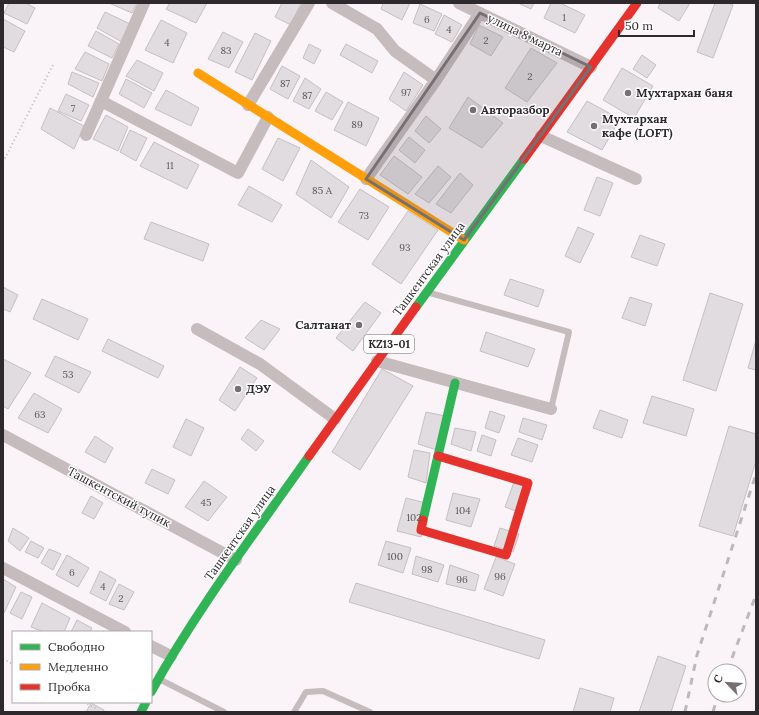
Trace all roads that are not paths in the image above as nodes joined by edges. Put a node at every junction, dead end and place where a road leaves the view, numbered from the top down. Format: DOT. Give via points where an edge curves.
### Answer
graph roads {
  1 [pos="144,3"];
  2 [pos="309,3"];
  3 [pos="332,3"];
  4 [pos="459,3"];
  5 [pos="637,3"];
  6 [pos="480,13"];
  7 [pos="591,67"];
  8 [pos="198,73"];
  9 [pos="436,80"];
  10 [pos="101,101"];
  11 [pos="248,105"];
  12 [pos="268,117"];
  13 [pos="86,135"];
  14 [pos="541,136"];
  15 [pos="366,179"];
  16 [pos="636,180"];
  17 [pos="464,240"];
  18 [pos="427,292"];
  19 [pos="197,329"];
  20 [pos="377,361"];
  21 [pos="455,383"];
  22 [pos="551,409"];
  23 [pos="335,418"];
  24 [pos="3,435"];
  25 [pos="438,456"];
  26 [pos="236,560"];
  27 [pos="3,568"];
  28 [pos="123,631"];
  29 [pos="152,646"];
  30 [pos="171,656"];
  31 [pos="158,679"];
  32 [pos="152,690"];
  33 [pos="146,703"];
  34 [pos="141,712"];
  35 [pos="224,712"];
  36 [pos="294,712"];
  37 [pos="370,712"];
  1 -- 10 [label="street"];
  2 -- 11 [label="street"];
  3 -- 9 [label="street" via="377,29 395,51"];
  4 -- 6 [label="street, улица 8 марта"];
  5 -- 7 [label="main road, Ташкентская улица / KZ13-01"];
  6 -- 7 [label="street, улица 8 марта"];
  6 -- 9 [label="street"];
  7 -- 14 [label="main road, Ташкентская улица / KZ13-01"];
  8 -- 11 [label="main road"];
  9 -- 15 [label="street"];
  10 -- 12 [label="street" via="238,172"];
  10 -- 13 [label="street"];
  11 -- 12 [label="main road"];
  12 -- 15 [label="main road"];
  14 -- 16 [label="street"];
  14 -- 17 [label="main road, Ташкентская улица / KZ13-01"];
  15 -- 17 [label="main road"];
  17 -- 18 [label="main road, Ташкентская улица / KZ13-01"];
  18 -- 20 [label="main road, Ташкентская улица / KZ13-01"];
  18 -- 22 [label="lane" via="569,332"];
  19 -- 23 [label="street" via="260,364"];
  20 -- 21 [label="street"];
  20 -- 23 [label="main road, Ташкентская улица / KZ13-01"];
  21 -- 22 [label="street"];
  21 -- 25 [label="main road"];
  23 -- 26 [label="main road, Ташкентская улица / KZ13-01"];
  24 -- 26 [label="street, Ташкентский тупик"];
  25 -- 25 [label="main road" via="421,530 506,556 528,483"];
  26 -- 30 [label="main road, Ташкентская улица / KZ13-01"];
  27 -- 28 [label="street"];
  29 -- 30 [label="street"];
  30 -- 31 [label="main road, Ташкентская улица / KZ13-01"];
  31 -- 32 [label="main road, Ташкентская улица / KZ13-01"];
  31 -- 35 [label="lane"];
  33 -- 34 [label="main road"];
  36 -- 37 [label="lane" via="306,692 323,691"];
}
